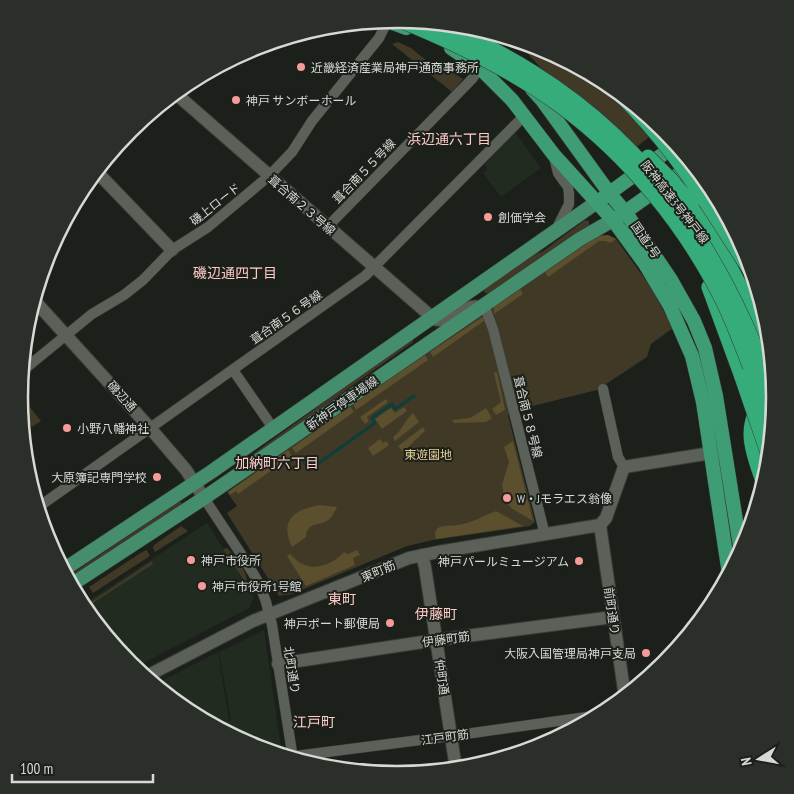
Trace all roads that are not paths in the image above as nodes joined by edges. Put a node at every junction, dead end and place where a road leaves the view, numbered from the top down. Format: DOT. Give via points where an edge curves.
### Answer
graph roads {
  1 [pos="385,28"];
  2 [pos="408,28"];
  3 [pos="411,28"];
  4 [pos="461,34"];
  5 [pos="464,34"];
  6 [pos="480,68"];
  7 [pos="180,98"];
  8 [pos="524,116"];
  9 [pos="602,124"];
  10 [pos="657,135"];
  11 [pos="671,149"];
  12 [pos="554,155"];
  13 [pos="687,168"];
  14 [pos="690,171"];
  15 [pos="101,176"];
  16 [pos="269,176"];
  17 [pos="610,194"];
  18 [pos="596,202"];
  19 [pos="626,213"];
  20 [pos="669,216"];
  21 [pos="719,216"];
  22 [pos="613,220"];
  23 [pos="328,228"];
  24 [pos="555,231"];
  25 [pos="731,241"];
  26 [pos="172,250"];
  27 [pos="375,268"];
  28 [pos="39,306"];
  29 [pos="482,306"];
  30 [pos="434,314"];
  31 [pos="758,319"];
  32 [pos="66,335"];
  33 [pos="29,366"];
  34 [pos="233,370"];
  35 [pos="766,375"];
  36 [pos="603,389"];
  37 [pos="766,401"];
  38 [pos="766,412"];
  39 [pos="150,428"];
  40 [pos="273,428"];
  41 [pos="764,439"];
  42 [pos="711,453"];
  43 [pos="624,467"];
  44 [pos="759,468"];
  45 [pos="194,483"];
  46 [pos="204,498"];
  47 [pos="43,504"];
  48 [pos="600,525"];
  49 [pos="545,535"];
  50 [pos="739,537"];
  51 [pos="422,555"];
  52 [pos="727,562"];
  53 [pos="69,566"];
  54 [pos="77,581"];
  55 [pos="269,614"];
  56 [pos="613,617"];
  57 [pos="436,640"];
  58 [pos="278,664"];
  59 [pos="152,674"];
  60 [pos="624,689"];
  61 [pos="580,718"];
  62 [pos="451,736"];
  63 [pos="290,751"];
  64 [pos="309,756"];
  65 [pos="455,761"];
  1 -- 16 [label="street, 磯上ロード" via="312,121 292,152"];
  2 -- 6 [label="highway, 国道2号" via="444,43"];
  3 -- 20 [label="highway, 阪神高速3号神戸線, bridge" via="459,46 497,65 561,106 618,156"];
  4 -- 9 [label="highway, 阪神高速3号神戸線, bridge" via="532,72"];
  5 -- 17 [label="highway, 国道2号" via="499,58 542,100"];
  6 -- 8 [label="highway, 国道2号"];
  6 -- 23 [label="street, 葺合南５５号線"];
  7 -- 16 [label="street, 葺合南２３号線"];
  8 -- 12 [label="highway, 国道2号"];
  8 -- 27 [label="street, 葺合南５６号線"];
  9 -- 31 [label="highway, bridge" via="652,160 691,204 720,248"];
  9 -- 35 [label="highway, 阪神高速3号神戸線, bridge" via="660,185 707,249 734,298"];
  10 -- 25 [label="highway, bridge"];
  11 -- 17 [label="highway"];
  12 -- 18 [label="highway, 国道2号"];
  12 -- 24 [label="street" via="558,173 569,194 569,204"];
  13 -- 19 [label="highway"];
  14 -- 21 [label="highway, bridge"];
  15 -- 26 [label="street"];
  16 -- 23 [label="street, 葺合南２３号線"];
  16 -- 26 [label="street, 磯上ロード" via="208,227"];
  17 -- 18 [label="highway"];
  17 -- 19 [label="highway, 国道2号"];
  18 -- 22 [label="highway, 国道2号"];
  18 -- 24 [label="main road, 新神戸停車場線"];
  19 -- 22 [label="highway"];
  19 -- 50 [label="highway, 国道2号" via="671,280 705,348"];
  20 -- 38 [label="highway, 阪神高速3号神戸線, bridge" via="724,304"];
  20 -- 41 [label="highway, bridge" via="700,269 717,307"];
  22 -- 29 [label="main road, 新神戸停車場線"];
  22 -- 42 [label="highway, 国道2号" via="656,281 692,356"];
  23 -- 27 [label="street, 葺合南２３号線"];
  24 -- 30 [label="main road, 新神戸停車場線"];
  26 -- 32 [label="street, 磯上ロード" via="137,285"];
  27 -- 30 [label="street, 葺合南２３号線"];
  27 -- 34 [label="street, 葺合南５６号線"];
  28 -- 32 [label="street, 磯辺通"];
  29 -- 30 [label="main road" via="476,299 468,298"];
  29 -- 46 [label="main road, 新神戸停車場線"];
  29 -- 49 [label="street, 葺合南５８号線" via="492,324"];
  30 -- 40 [label="main road, 新神戸停車場線"];
  32 -- 33 [label="street, 磯上ロード"];
  32 -- 39 [label="street, 磯辺通"];
  34 -- 39 [label="street, 葺合南５６号線"];
  34 -- 40 [label="street"];
  36 -- 43 [label="street" via="618,457"];
  37 -- 44 [label="highway" via="751,424 751,440"];
  39 -- 45 [label="street, 磯辺通"];
  39 -- 47 [label="street, 葺合南５６号線"];
  40 -- 45 [label="main road, 新神戸停車場線"];
  42 -- 43 [label="street"];
  42 -- 52 [label="highway, 国道2号"];
  43 -- 48 [label="street" via="606,518"];
  45 -- 46 [label="street, 磯辺通"];
  45 -- 53 [label="main road, 新神戸停車場線"];
  46 -- 54 [label="main road, 新神戸停車場線"];
  46 -- 55 [label="street, 北町通り" via="260,585"];
  48 -- 49 [label="street, 東町筋"];
  48 -- 56 [label="street, 前町通り"];
  49 -- 51 [label="street, 東町筋"];
  51 -- 55 [label="street, 東町筋"];
  51 -- 57 [label="street, 仲町通"];
  55 -- 58 [label="street, 北町通り"];
  55 -- 59 [label="street, 東町筋"];
  56 -- 57 [label="street, 伊藤町筋"];
  56 -- 60 [label="street, 前町通り"];
  57 -- 58 [label="street, 伊藤町筋"];
  57 -- 62 [label="street, 仲町通"];
  58 -- 63 [label="street, 北町通り"];
  61 -- 62 [label="street, 江戸町筋"];
  62 -- 64 [label="street, 江戸町筋"];
  62 -- 65 [label="street, 仲町通"];
}
